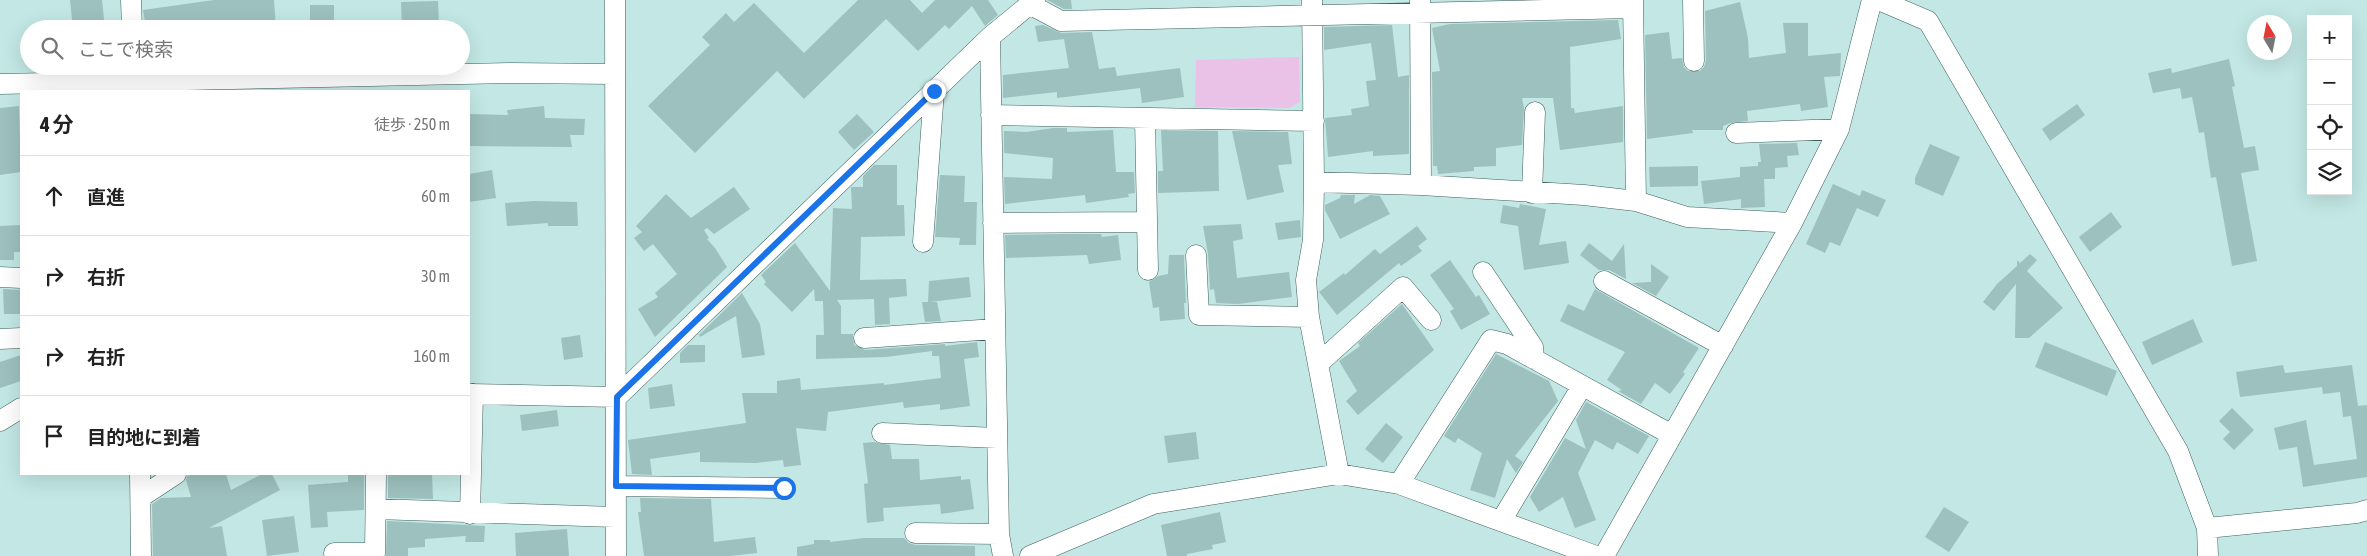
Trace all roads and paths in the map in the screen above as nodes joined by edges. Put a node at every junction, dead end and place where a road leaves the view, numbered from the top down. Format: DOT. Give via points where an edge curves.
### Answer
graph roads {
  1 [pos="131,0"];
  2 [pos="615,0"];
  3 [pos="1693,0"];
  4 [pos="1872,0"];
  5 [pos="1879,0"];
  6 [pos="1033,2"];
  7 [pos="1633,4"];
  8 [pos="1420,6"];
  9 [pos="1312,7"];
  10 [pos="132,20"];
  11 [pos="990,37"];
  12 [pos="1694,61"];
  13 [pos="470,74"];
  14 [pos="615,74"];
  15 [pos="403,75"];
  16 [pos="134,80"];
  17 [pos="0,84"];
  18 [pos="934,91"];
  19 [pos="1535,112"];
  20 [pos="991,115"];
  21 [pos="1145,118"];
  22 [pos="1314,121"];
  23 [pos="1839,129"];
  24 [pos="1736,133"];
  25 [pos="1314,182"];
  26 [pos="1421,185"];
  27 [pos="1532,193"];
  28 [pos="1636,200"];
  29 [pos="1147,222"];
  30 [pos="1792,223"];
  31 [pos="993,224"];
  32 [pos="923,242"];
  33 [pos="1196,254"];
  34 [pos="1148,270"];
  35 [pos="1483,272"];
  36 [pos="0,277"];
  37 [pos="20,278"];
  38 [pos="1604,280"];
  39 [pos="1309,317"];
  40 [pos="1431,320"];
  41 [pos="995,329"];
  42 [pos="20,338"];
  43 [pos="864,338"];
  44 [pos="0,339"];
  45 [pos="1723,346"];
  46 [pos="1534,359"];
  47 [pos="1318,364"];
  48 [pos="1582,386"];
  49 [pos="471,394"];
  50 [pos="617,397"];
  51 [pos="20,409"];
  52 [pos="0,421"];
  53 [pos="882,433"];
  54 [pos="1672,435"];
  55 [pos="998,438"];
  56 [pos="1339,474"];
  57 [pos="140,475"];
  58 [pos="174,475"];
  59 [pos="376,475"];
  60 [pos="1399,484"];
  61 [pos="616,486"];
  62 [pos="784,488"];
  63 [pos="141,497"];
  64 [pos="376,509"];
  65 [pos="2367,510"];
  66 [pos="470,514"];
  67 [pos="615,517"];
  68 [pos="1501,521"];
  69 [pos="2207,528"];
  70 [pos="915,533"];
  71 [pos="999,534"];
  72 [pos="334,553"];
  73 [pos="142,556"];
  74 [pos="616,556"];
  75 [pos="1003,556"];
  76 [pos="1030,556"];
  77 [pos="1596,556"];
  78 [pos="1604,556"];
  79 [pos="2208,556"];
  1 -- 10 [label="street"];
  2 -- 14 [label="street"];
  3 -- 12 [label="street"];
  4 -- 23 [label="street"];
  5 -- 69 [label="street" via="1928,21 2178,451"];
  6 -- 9 [label="street" via="1060,21"];
  6 -- 11 [label="street"];
  7 -- 8 [label="street"];
  7 -- 28 [label="street"];
  8 -- 9 [label="street"];
  8 -- 26 [label="street"];
  9 -- 22 [label="street"];
  11 -- 18 [label="street"];
  11 -- 20 [label="street"];
  13 -- 14 [label="street"];
  14 -- 50 [label="street"];
  15 -- 16 [label="street"];
  16 -- 17 [label="street"];
  18 -- 32 [label="street"];
  18 -- 50 [label="street"];
  19 -- 27 [label="street"];
  20 -- 21 [label="street"];
  20 -- 31 [label="street"];
  21 -- 22 [label="street"];
  21 -- 29 [label="street"];
  22 -- 25 [label="street"];
  23 -- 24 [label="street"];
  23 -- 30 [label="street"];
  25 -- 26 [label="street"];
  25 -- 39 [label="street" via="1313,240 1306,280"];
  26 -- 27 [label="street"];
  27 -- 28 [label="street"];
  28 -- 30 [label="street" via="1688,217"];
  29 -- 31 [label="street"];
  29 -- 34 [label="street"];
  30 -- 45 [label="street"];
  31 -- 41 [label="street"];
  33 -- 39 [label="street" via="1199,315"];
  35 -- 46 [label="street" via="1533,347"];
  36 -- 37 [label="street"];
  38 -- 45 [label="street"];
  39 -- 47 [label="street"];
  40 -- 47 [label="street" via="1403,286"];
  41 -- 43 [label="street"];
  41 -- 55 [label="street"];
  42 -- 44 [label="street"];
  45 -- 54 [label="street"];
  46 -- 48 [label="street"];
  46 -- 60 [label="street" via="1507,344 1491,340"];
  47 -- 56 [label="street"];
  48 -- 54 [label="street"];
  48 -- 68 [label="street"];
  49 -- 50 [label="street"];
  49 -- 66 [label="street"];
  50 -- 61 [label="street"];
  51 -- 52 [label="street"];
  53 -- 55 [label="street"];
  54 -- 78 [label="street"];
  55 -- 71 [label="street"];
  56 -- 60 [label="street"];
  56 -- 76 [label="street" via="1152,504"];
  57 -- 63 [label="street"];
  58 -- 63 [label="street"];
  59 -- 64 [label="street"];
  60 -- 68 [label="street"];
  61 -- 62 [label="street"];
  61 -- 67 [label="street"];
  63 -- 73 [label="street"];
  64 -- 66 [label="street"];
  64 -- 72 [label="street" via="375,553"];
  65 -- 69 [label="street"];
  66 -- 67 [label="street"];
  67 -- 74 [label="street"];
  68 -- 77 [label="street"];
  69 -- 79 [label="street"];
  70 -- 71 [label="street"];
  71 -- 75 [label="street"];
}
